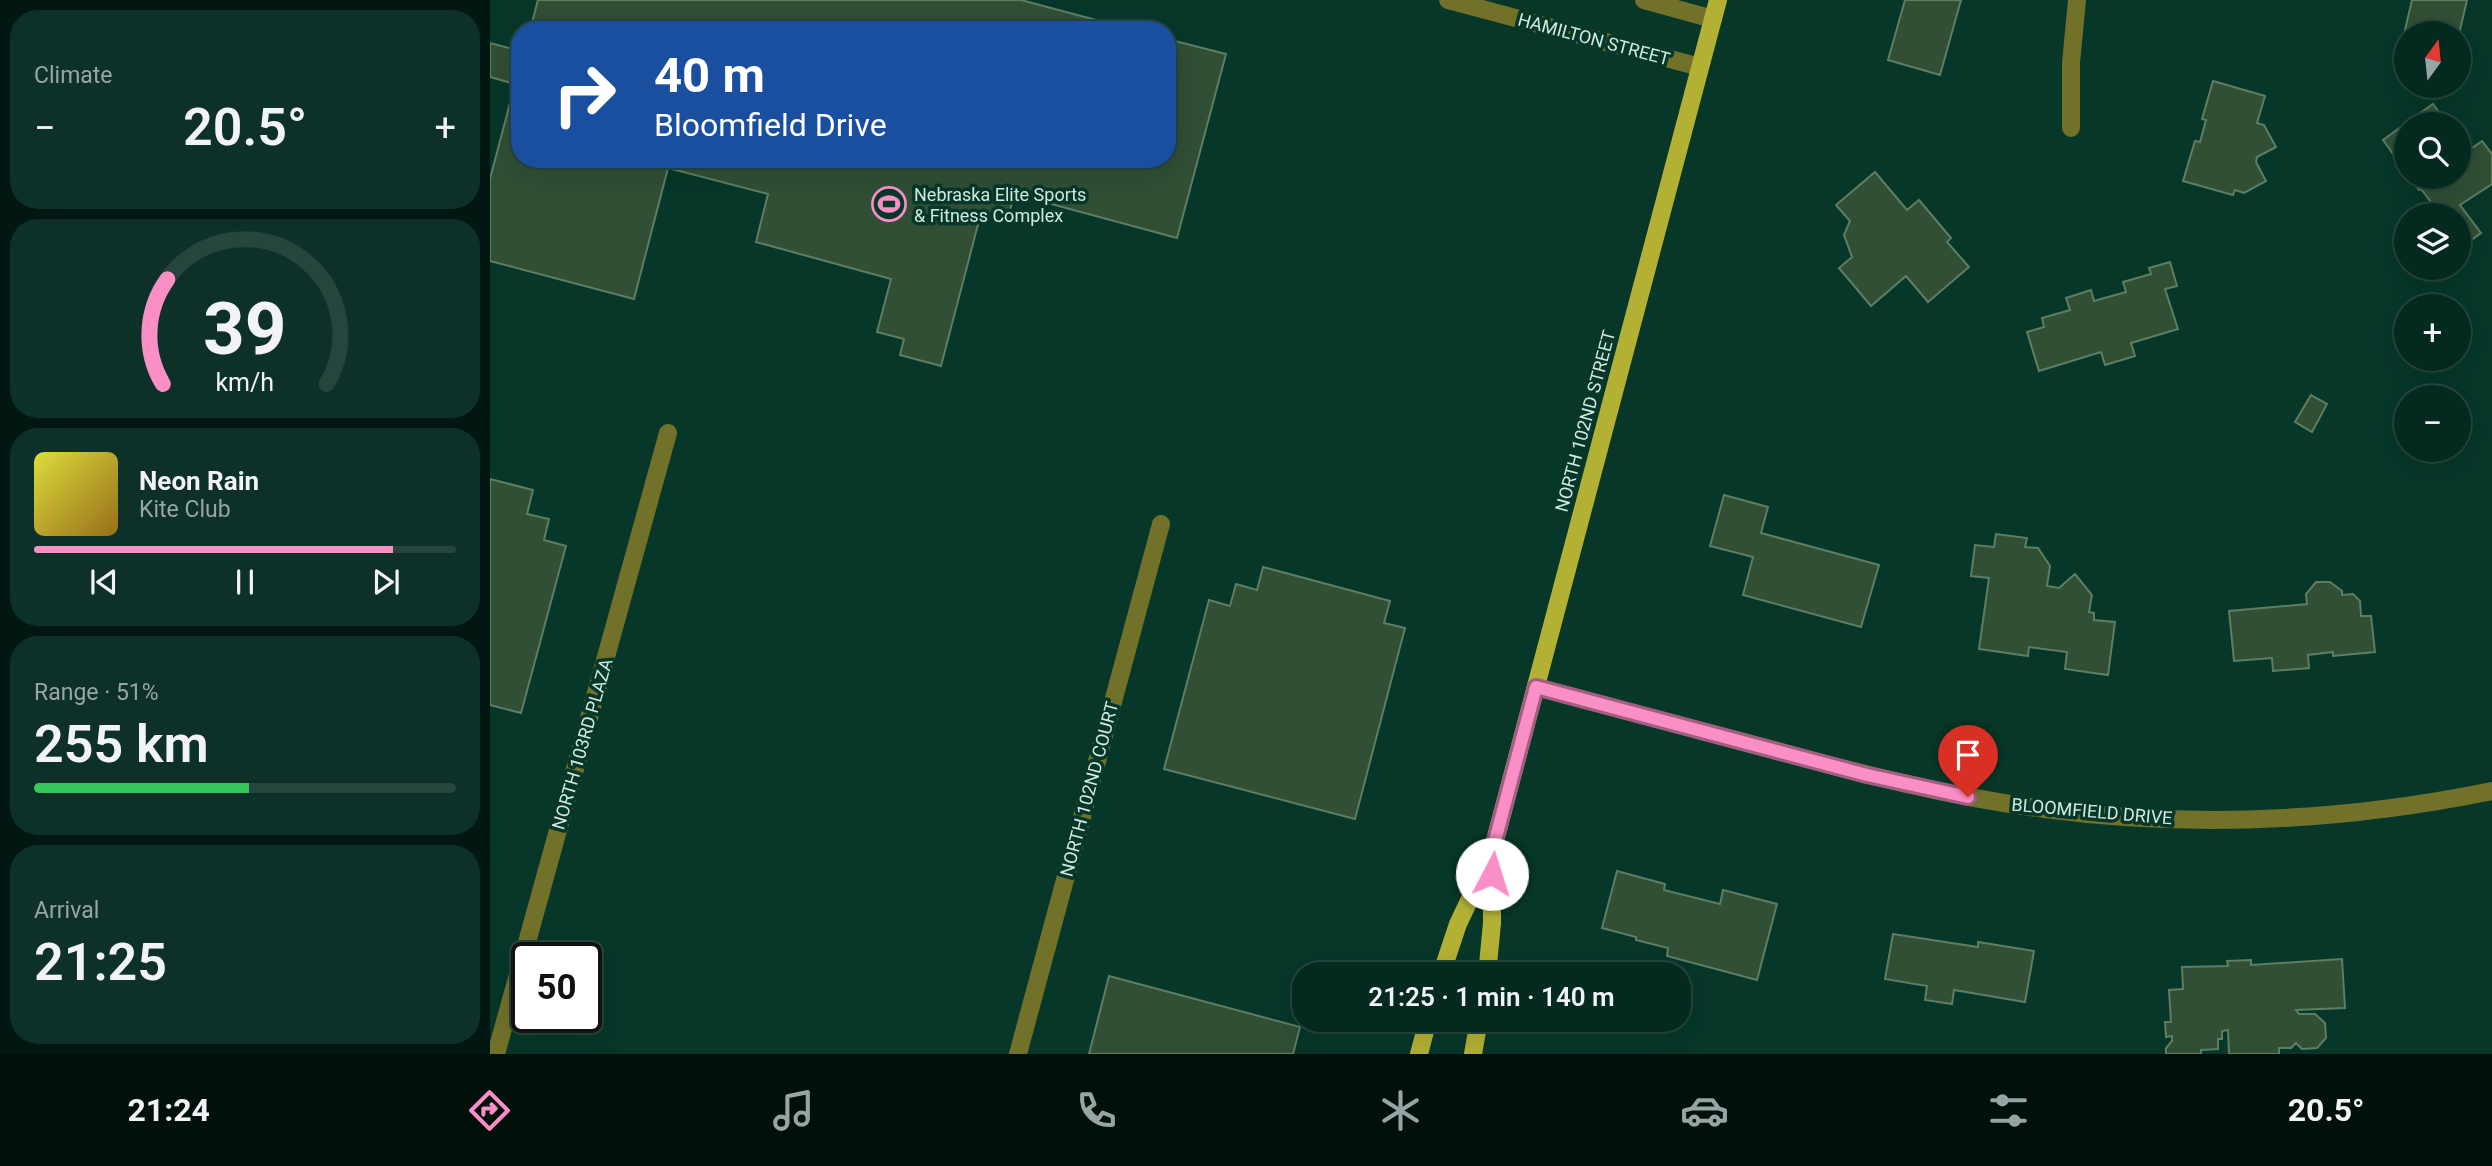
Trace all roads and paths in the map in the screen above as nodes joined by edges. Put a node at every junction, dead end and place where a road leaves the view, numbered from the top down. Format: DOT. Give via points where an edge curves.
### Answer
graph roads {
  1 [pos="1448,0"];
  2 [pos="1644,0"];
  3 [pos="1718,0"];
  4 [pos="2077,0"];
  5 [pos="1713,19"];
  6 [pos="1700,67"];
  7 [pos="2071,128"];
  8 [pos="668,433"];
  9 [pos="1161,523"];
  10 [pos="1536,687"];
  11 [pos="2492,791"];
  12 [pos="1492,852"];
  13 [pos="1445,962"];
  14 [pos="1488,962"];
  15 [pos="1425,1032"];
  16 [pos="1477,1032"];
  17 [pos="496,1054"];
  18 [pos="1018,1054"];
  19 [pos="1419,1054"];
  20 [pos="1473,1054"];
  1 -- 6 [label="street, HAMILTON STREET"];
  2 -- 5 [label="street"];
  3 -- 5 [label="main road, NORTH 102ND STREET"];
  4 -- 7 [label="street"];
  5 -- 6 [label="main road, NORTH 102ND STREET"];
  6 -- 10 [label="main road, NORTH 102ND STREET"];
  8 -- 17 [label="street, NORTH 103RD PLAZA"];
  9 -- 18 [label="street, NORTH 102ND COURT"];
  10 -- 11 [label="street, BLOOMFIELD DRIVE" via="1867,775 2046,809 2172,819 2287,819 2434,803"];
  10 -- 12 [label="main road, NORTH 102ND STREET"];
  12 -- 13 [label="main road, NORTH 102ND STREET"];
  12 -- 14 [label="main road, NORTH 102ND STREET"];
  15 -- 19 [label="main road"];
  16 -- 20 [label="main road"];
}
